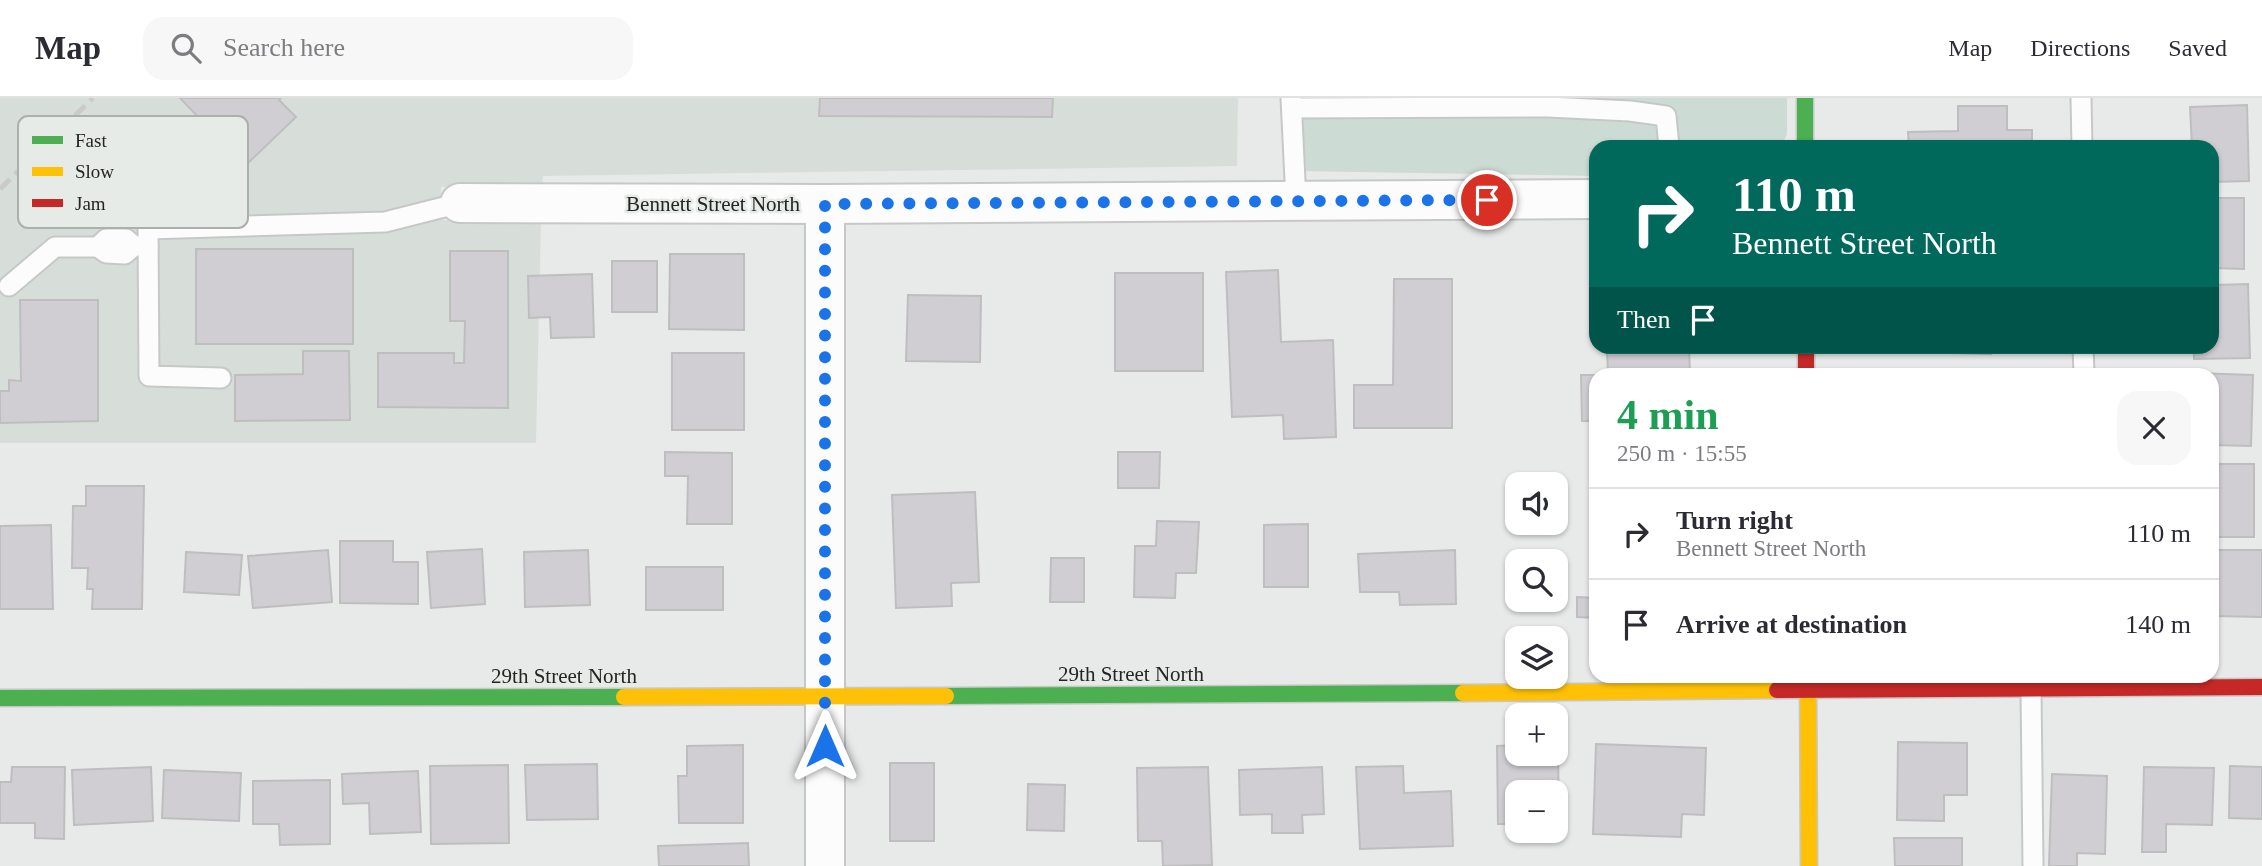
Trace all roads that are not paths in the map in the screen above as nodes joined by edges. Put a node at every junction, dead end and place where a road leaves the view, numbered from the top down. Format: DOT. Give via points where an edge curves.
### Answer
graph roads {
  1 [pos="1805,98"];
  2 [pos="2081,98"];
  3 [pos="1291,103"];
  4 [pos="1666,107"];
  5 [pos="1668,140"];
  6 [pos="1805,140"];
  7 [pos="2082,140"];
  8 [pos="1589,199"];
  9 [pos="1296,201"];
  10 [pos="460,203"];
  11 [pos="825,204"];
  12 [pos="248,226"];
  13 [pos="182,228"];
  14 [pos="141,246"];
  15 [pos="9,286"];
  16 [pos="221,378"];
  17 [pos="1808,683"];
  18 [pos="2078,683"];
  19 [pos="2121,683"];
  20 [pos="2262,687"];
  21 [pos="2031,689"];
  22 [pos="825,697"];
  23 [pos="0,698"];
  24 [pos="825,866"];
  25 [pos="1809,866"];
  26 [pos="2033,866"];
  1 -- 6 [label="street"];
  2 -- 7 [label="lane"];
  3 -- 4 [label="lane" via="1630,111"];
  3 -- 9 [label="lane"];
  4 -- 5 [label="lane"];
  8 -- 9 [label="street, Bennett Street North"];
  9 -- 11 [label="street, Bennett Street North"];
  10 -- 11 [label="street, Bennett Street North"];
  10 -- 12 [label="lane" via="385,222"];
  11 -- 22 [label="street"];
  13 -- 14 [label="lane" via="148,229"];
  14 -- 15 [label="lane" via="126,239 106,239 98,247 55,247"];
  14 -- 16 [label="lane" via="149,376"];
  17 -- 21 [label="street, 29th Street North"];
  17 -- 22 [label="street, 29th Street North"];
  17 -- 25 [label="street"];
  18 -- 21 [label="street, 29th Street North"];
  19 -- 20 [label="street, 29th Street North"];
  21 -- 26 [label="lane"];
  22 -- 23 [label="street, 29th Street North"];
  22 -- 24 [label="street"];
}
